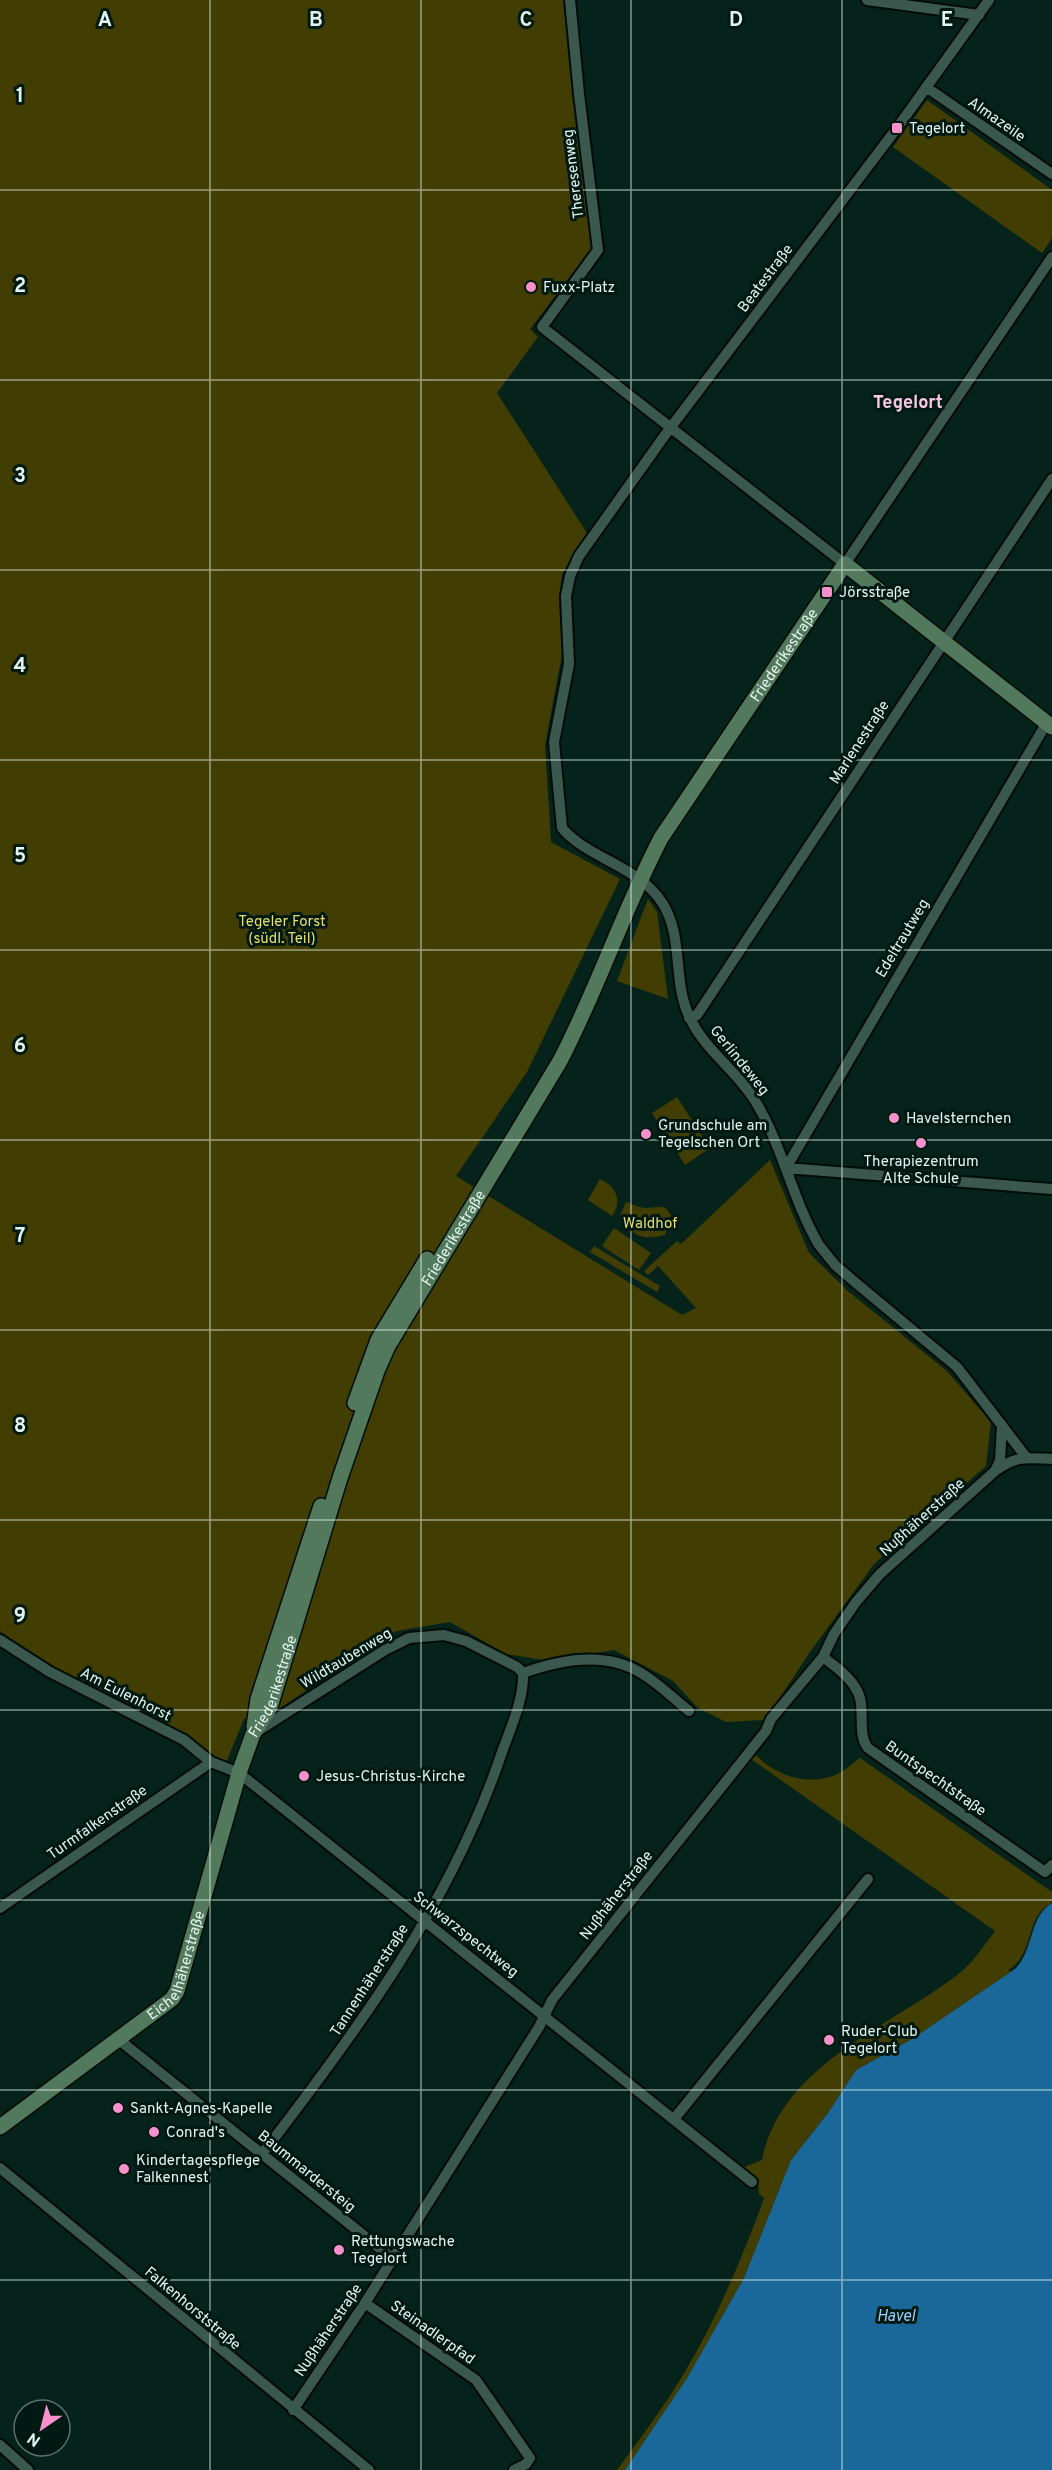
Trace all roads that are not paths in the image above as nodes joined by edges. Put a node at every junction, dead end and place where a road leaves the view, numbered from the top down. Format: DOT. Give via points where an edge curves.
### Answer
graph roads {
  1 [pos="570,0"];
  2 [pos="867,0"];
  3 [pos="989,0"];
  4 [pos="979,15"];
  5 [pos="926,87"];
  6 [pos="1052,174"];
  7 [pos="1052,257"];
  8 [pos="672,427"];
  9 [pos="1052,479"];
  10 [pos="845,564"];
  11 [pos="570,576"];
  12 [pos="943,643"];
  13 [pos="1049,725"];
  14 [pos="639,881"];
  15 [pos="689,1018"];
  16 [pos="786,1168"];
  17 [pos="1052,1189"];
  18 [pos="1002,1430"];
  19 [pos="1026,1457"];
  20 [pos="1052,1459"];
  21 [pos="995,1471"];
  22 [pos="0,1640"];
  23 [pos="823,1657"];
  24 [pos="523,1673"];
  25 [pos="689,1711"];
  26 [pos="253,1734"];
  27 [pos="211,1762"];
  28 [pos="239,1773"];
  29 [pos="1048,1869"];
  30 [pos="868,1879"];
  31 [pos="0,1908"];
  32 [pos="425,1921"];
  33 [pos="544,2015"];
  34 [pos="118,2039"];
  35 [pos="674,2119"];
  36 [pos="0,2127"];
  37 [pos="262,2154"];
  38 [pos="0,2168"];
  39 [pos="752,2182"];
  40 [pos="392,2259"];
  41 [pos="365,2303"];
  42 [pos="293,2410"];
  43 [pos="0,2445"];
  44 [pos="366,2469"];
  45 [pos="28,2470"];
  46 [pos="514,2470"];
  1 -- 8 [label="street, Theresenweg" via="598,250 542,327"];
  2 -- 4 [label="street"];
  3 -- 4 [label="street, Beatestraße"];
  4 -- 5 [label="street, Beatestraße"];
  5 -- 6 [label="street, Almazeile"];
  5 -- 8 [label="street, Beatestraße"];
  7 -- 10 [label="street, Friederikestraße"];
  8 -- 10 [label="street"];
  8 -- 11 [label="street, Beatestraße" via="590,538"];
  9 -- 12 [label="street, Marlenestraße"];
  10 -- 12 [label="street"];
  10 -- 14 [label="street, Friederikestraße" via="661,838"];
  11 -- 14 [label="street, Gerlindeweg" via="566,596 569,664 555,742 562,828 571,838"];
  12 -- 13 [label="street"];
  12 -- 15 [label="street, Marlenestraße" via="697,1015"];
  13 -- 16 [label="street, Edeltrautweg"];
  14 -- 15 [label="street, Gerlindeweg" via="663,904 671,922 680,987"];
  14 -- 26 [label="street, Friederikestraße" via="599,974 378,1340 258,1699"];
  15 -- 16 [label="street, Gerlindeweg" via="709,1049 756,1101"];
  16 -- 17 [label="street"];
  16 -- 18 [label="street, Gerlindeweg" via="813,1236 835,1265 957,1367"];
  18 -- 19 [label="street, Gerlindeweg"];
  18 -- 21 [label="street" via="1000,1461"];
  19 -- 20 [label="street"];
  19 -- 21 [label="street, Nußhäherstraße" via="1011,1460"];
  21 -- 23 [label="street, Nußhäherstraße" via="880,1574 839,1625"];
  22 -- 27 [label="street, Am Eulenhorst" via="50,1672 184,1740"];
  23 -- 29 [label="street, Buntspechtstraße" via="855,1686 868,1748"];
  23 -- 33 [label="street, Nußhäherstraße"];
  24 -- 25 [label="street" via="552,1663 580,1660 619,1664 642,1673"];
  24 -- 26 [label="street, Wildtaubenweg" via="465,1641 444,1635 409,1638"];
  24 -- 32 [label="street, Tannenhäherstraße" via="513,1722 485,1803"];
  26 -- 28 [label="street, Eichelhäherstraße"];
  27 -- 28 [label="street, Am Eulenhorst"];
  27 -- 31 [label="street, Turmfalkenstraße"];
  28 -- 32 [label="street, Schwarzspechtweg"];
  28 -- 34 [label="street, Eichelhäherstraße" via="177,1991 172,1999"];
  30 -- 35 [label="street"];
  32 -- 33 [label="street, Schwarzspechtweg"];
  32 -- 37 [label="street, Tannenhäherstraße" via="356,2029"];
  33 -- 35 [label="street, Schwarzspechtweg"];
  33 -- 40 [label="street, Nußhäherstraße"];
  34 -- 36 [label="street, Eichelhäherstraße"];
  34 -- 37 [label="street, Baummardersteig"];
  35 -- 39 [label="street, Schwarzspechtweg"];
  37 -- 40 [label="street, Baummardersteig"];
  38 -- 42 [label="street, Falkenhorststraße"];
  40 -- 41 [label="street, Nußhäherstraße"];
  41 -- 42 [label="street, Nußhäherstraße"];
  41 -- 46 [label="street, Steinadlerpfad" via="476,2380 530,2458"];
  42 -- 44 [label="street, Falkenhorststraße"];
  43 -- 45 [label="street"];
}
